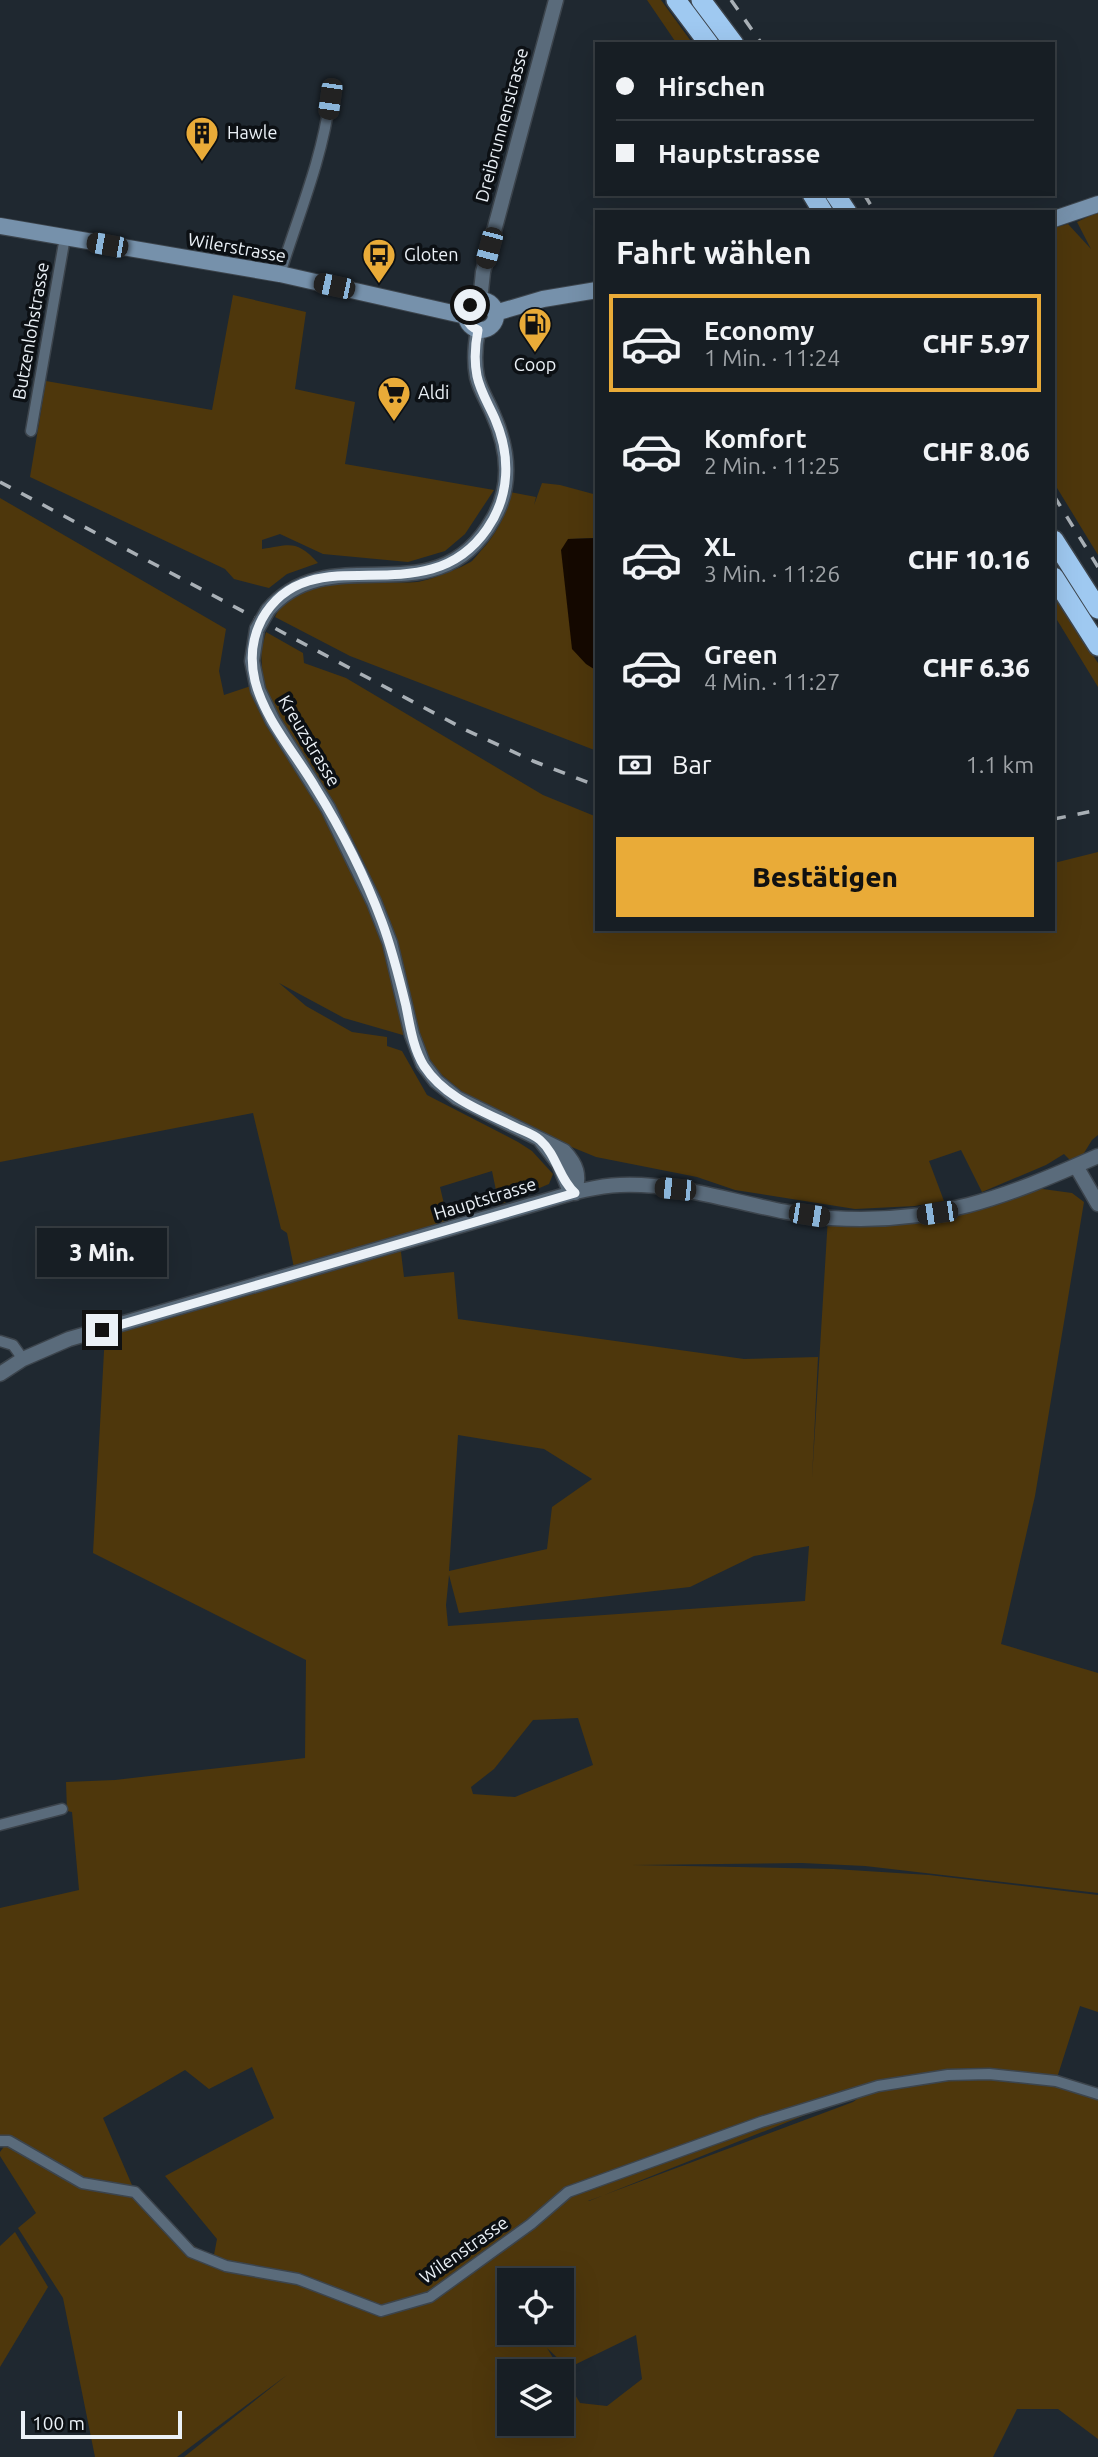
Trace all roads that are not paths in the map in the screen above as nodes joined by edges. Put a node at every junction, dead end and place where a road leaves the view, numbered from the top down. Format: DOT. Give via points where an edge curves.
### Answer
graph roads {
  1 [pos="555,0"];
  2 [pos="676,0"];
  3 [pos="701,0"];
  4 [pos="708,42"];
  5 [pos="732,42"];
  6 [pos="330,99"];
  7 [pos="1098,204"];
  8 [pos="1055,219"];
  9 [pos="0,226"];
  10 [pos="65,237"];
  11 [pos="280,274"];
  12 [pos="595,290"];
  13 [pos="480,301"];
  14 [pos="495,313"];
  15 [pos="466,316"];
  16 [pos="478,330"];
  17 [pos="31,431"];
  18 [pos="1055,542"];
  19 [pos="1055,579"];
  20 [pos="1098,610"];
  21 [pos="1098,646"];
  22 [pos="1098,1156"];
  23 [pos="1076,1166"];
  24 [pos="575,1193"];
  25 [pos="1098,1204"];
  26 [pos="0,1341"];
  27 [pos="23,1359"];
  28 [pos="0,1374"];
  29 [pos="62,1809"];
  30 [pos="0,1825"];
  31 [pos="1098,2094"];
  32 [pos="0,2141"];
  1 -- 13 [label="street, Dreibrunnenstrasse" via="483,272"];
  2 -- 4 [label="highway"];
  3 -- 5 [label="highway"];
  6 -- 11 [label="street" via="318,160"];
  7 -- 8 [label="main road"];
  9 -- 10 [label="main road, Wilerstrasse"];
  10 -- 11 [label="main road, Wilerstrasse"];
  10 -- 17 [label="street, Butzenlohstrasse"];
  11 -- 15 [label="main road, Wilerstrasse"];
  12 -- 14 [label="main road"];
  13 -- 14 [label="main road" via="492,305"];
  13 -- 15 [label="main road" via="470,305"];
  14 -- 16 [label="main road" via="492,324"];
  15 -- 16 [label="main road"];
  16 -- 24 [label="street, Kreuzstrasse, bridge" via="477,375 499,428 506,474 500,505 481,537 461,556 423,572 327,576 292,588 268,610 257,629 252,661 258,690 273,721 328,808 374,902 423,1064 457,1098 540,1140"];
  18 -- 20 [label="highway"];
  19 -- 21 [label="highway"];
  22 -- 23 [label="street, Hauptstrasse"];
  23 -- 24 [label="street, Hauptstrasse" via="966,1207 889,1219 828,1217 646,1186"];
  23 -- 25 [label="street"];
  24 -- 27 [label="street, Hauptstrasse" via="69,1339"];
  26 -- 27 [label="street" via="13,1345"];
  27 -- 28 [label="street, Hauptstrasse"];
  29 -- 30 [label="street"];
  31 -- 32 [label="street, Wilenstrasse" via="1056,2081 989,2074 878,2086 761,2122 568,2192 430,2297 381,2311 298,2278 226,2266 191,2252 135,2192 82,2183 9,2141"];
}
